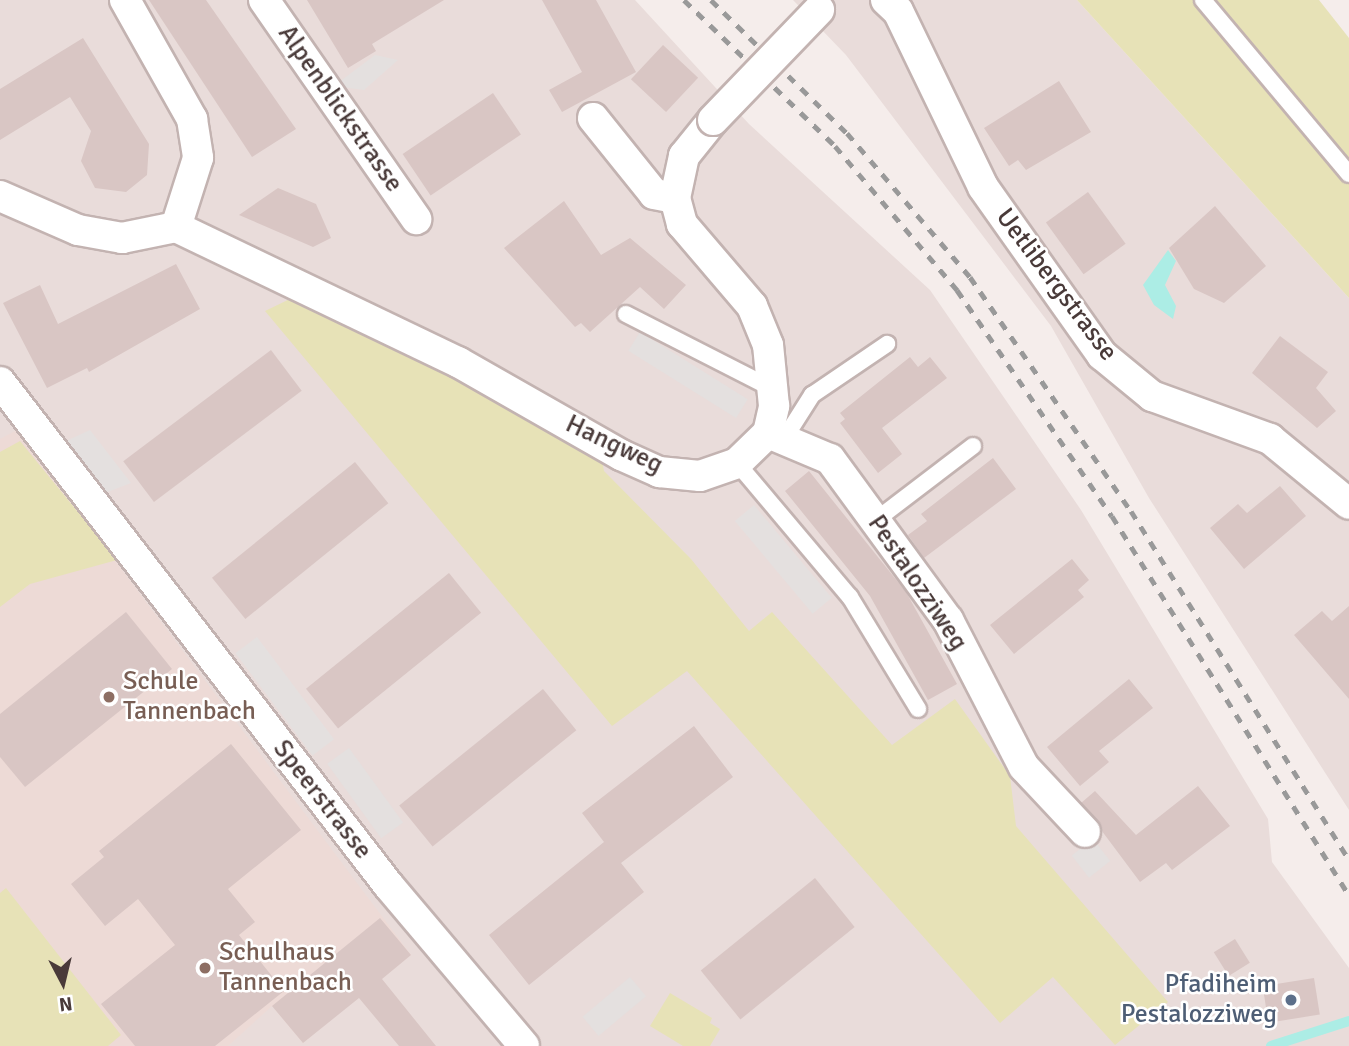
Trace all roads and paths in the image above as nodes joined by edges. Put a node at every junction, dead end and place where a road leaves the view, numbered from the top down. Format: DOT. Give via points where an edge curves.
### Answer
graph roads {
  1 [pos="125,0"];
  2 [pos="264,0"];
  3 [pos="886,0"];
  4 [pos="1203,0"];
  5 [pos="827,5"];
  6 [pos="593,118"];
  7 [pos="1349,174"];
  8 [pos="0,196"];
  9 [pos="675,198"];
  10 [pos="416,219"];
  11 [pos="176,227"];
  12 [pos="626,314"];
  13 [pos="887,344"];
  14 [pos="0,382"];
  15 [pos="773,389"];
  16 [pos="777,435"];
  17 [pos="973,446"];
  18 [pos="737,463"];
  19 [pos="1349,504"];
  20 [pos="876,520"];
  21 [pos="918,709"];
  22 [pos="1085,832"];
  23 [pos="524,1046"];
  1 -- 11 [label="street" via="192,119 198,158"];
  2 -- 10 [label="street, Alpenblickstrasse"];
  3 -- 19 [label="street, Uetlibergstrasse" via="898,11 983,187 1102,355 1152,396 1270,439"];
  4 -- 7 [label="lane"];
  5 -- 9 [label="street, bridge" via="713,120 684,156"];
  6 -- 9 [label="street" via="654,194"];
  8 -- 11 [label="street" via="78,230 122,238"];
  9 -- 15 [label="street" via="682,224 752,306 768,345"];
  11 -- 18 [label="street, Hangweg" via="458,362 659,472 700,476"];
  12 -- 15 [label="lane"];
  13 -- 16 [label="lane" via="813,395"];
  14 -- 23 [label="street, Speerstrasse" via="389,886"];
  15 -- 16 [label="street"];
  16 -- 18 [label="street, Hangweg"];
  16 -- 20 [label="street, Pestalozziweg" via="830,459"];
  17 -- 20 [label="lane"];
  18 -- 21 [label="lane" via="850,597"];
  20 -- 22 [label="street, Pestalozziweg" via="948,620 1024,767"];
}
